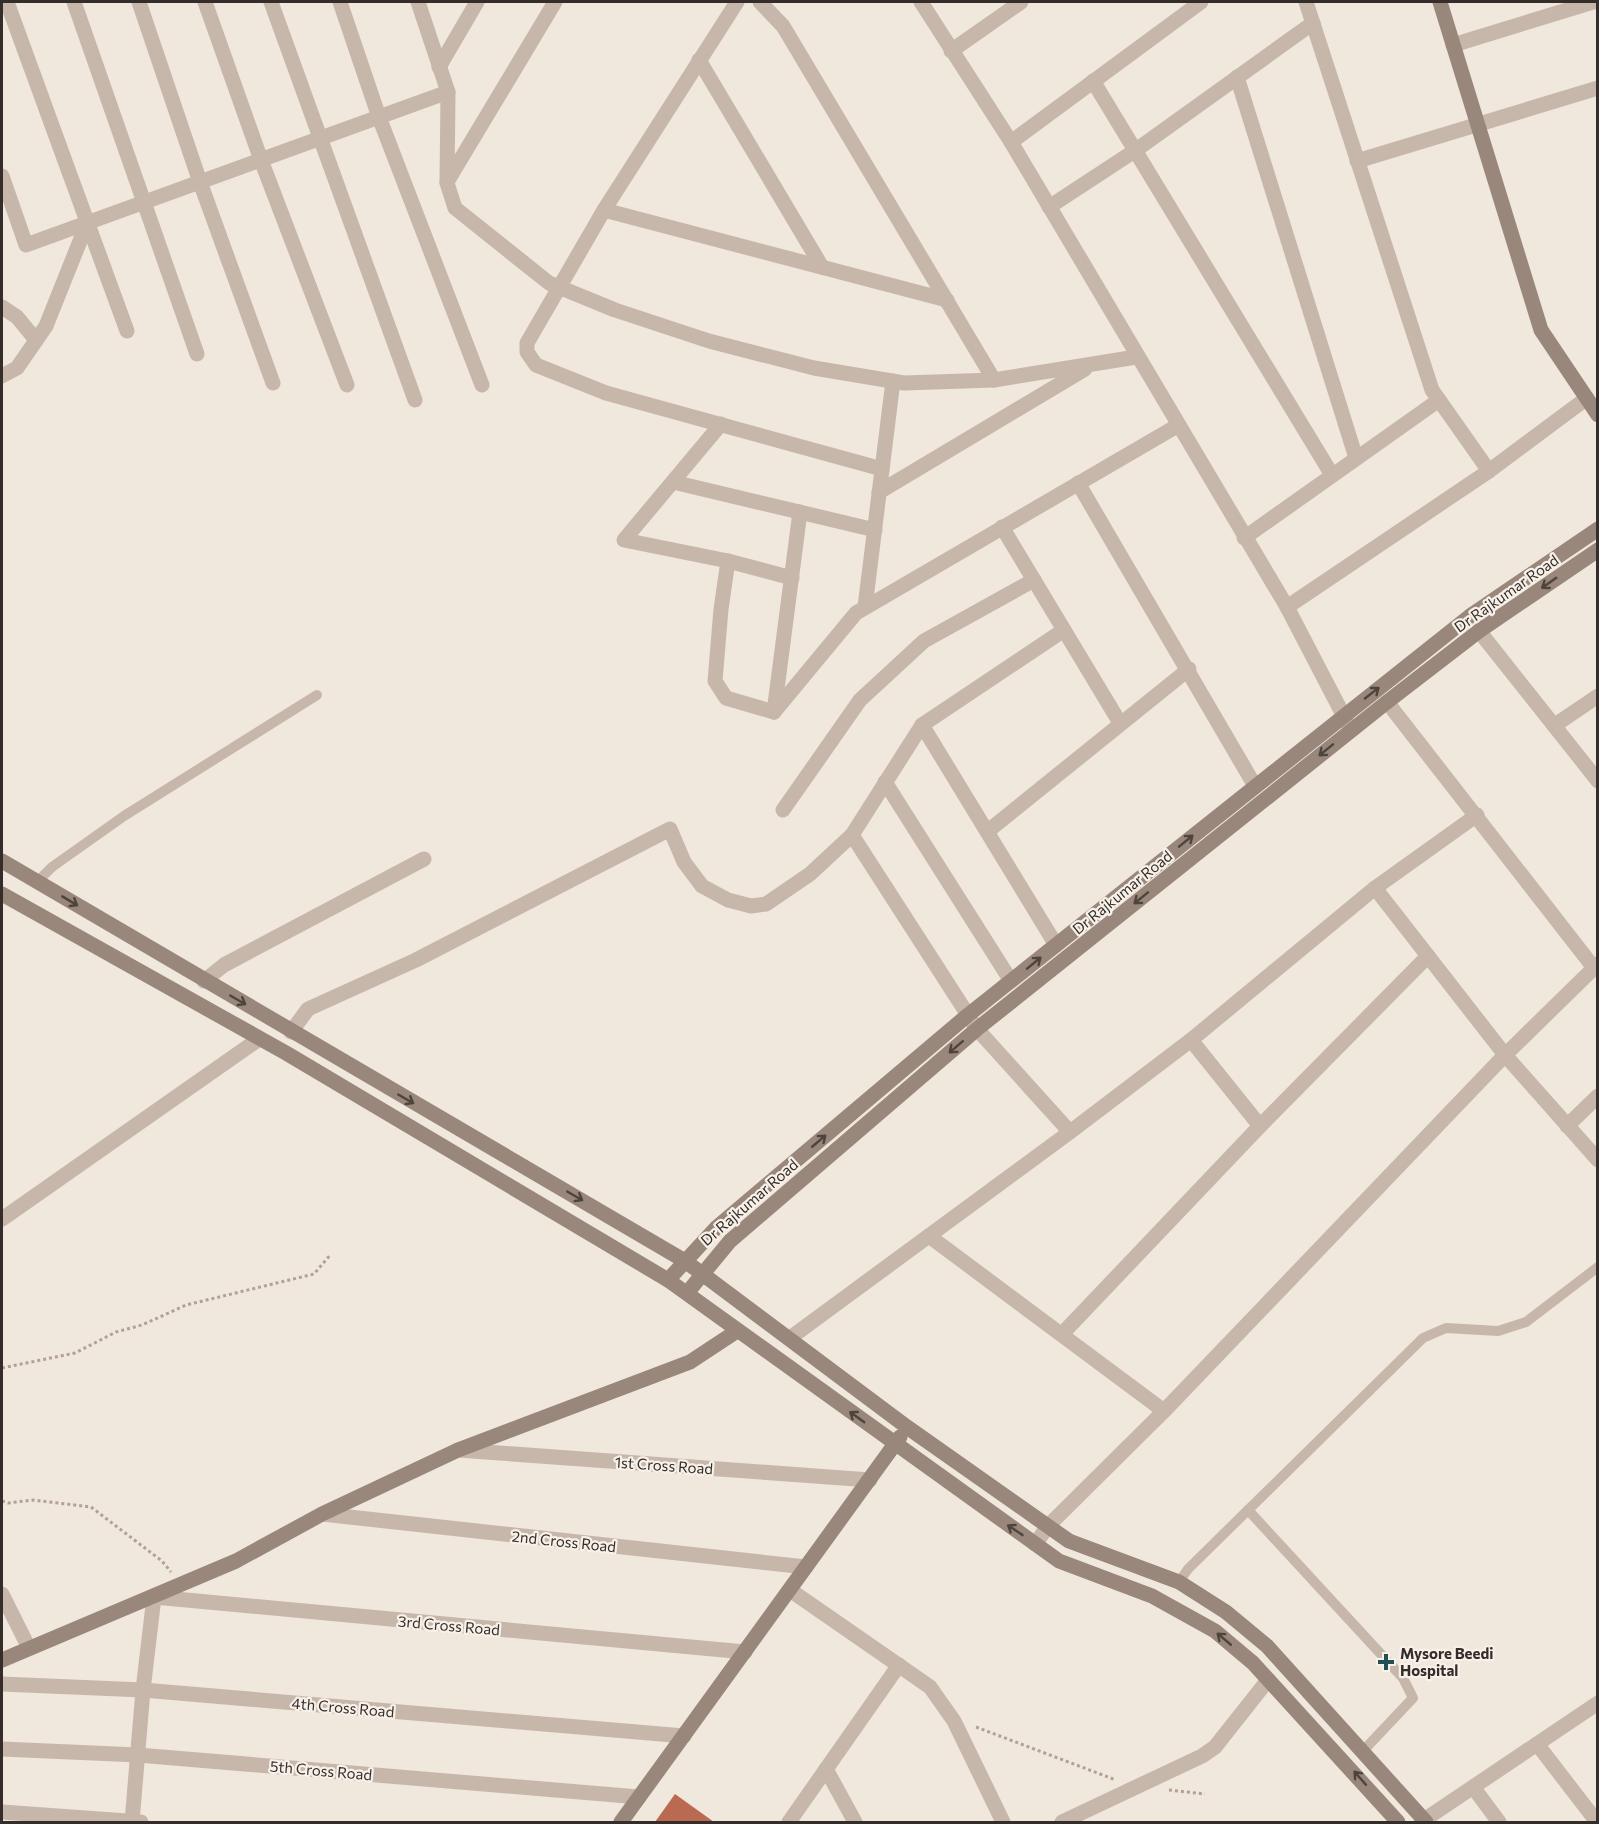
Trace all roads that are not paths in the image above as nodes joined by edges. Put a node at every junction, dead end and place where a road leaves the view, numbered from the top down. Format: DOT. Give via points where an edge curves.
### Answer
graph roads {
  1 [pos="7,2"];
  2 [pos="74,2"];
  3 [pos="139,2"];
  4 [pos="205,2"];
  5 [pos="271,2"];
  6 [pos="340,2"];
  7 [pos="418,2"];
  8 [pos="477,2"];
  9 [pos="555,2"];
  10 [pos="737,2"];
  11 [pos="760,2"];
  12 [pos="922,2"];
  13 [pos="1021,2"];
  14 [pos="1201,2"];
  15 [pos="1306,2"];
  16 [pos="1440,2"];
  17 [pos="1593,2"];
  18 [pos="1313,23"];
  19 [pos="1453,45"];
  20 [pos="951,51"];
  21 [pos="699,60"];
  22 [pos="439,67"];
  23 [pos="1237,77"];
  24 [pos="1093,81"];
  25 [pos="1598,88"];
  26 [pos="448,92"];
  27 [pos="379,117"];
  28 [pos="1477,123"];
  29 [pos="318,139"];
  30 [pos="1011,142"];
  31 [pos="1136,150"];
  32 [pos="261,160"];
  33 [pos="1357,161"];
  34 [pos="2,176"];
  35 [pos="200,182"];
  36 [pos="447,183"];
  37 [pos="145,202"];
  38 [pos="1048,207"];
  39 [pos="604,210"];
  40 [pos="88,221"];
  41 [pos="822,267"];
  42 [pos="558,286"];
  43 [pos="947,300"];
  44 [pos="2,307"];
  45 [pos="127,331"];
  46 [pos="36,340"];
  47 [pos="197,354"];
  48 [pos="1136,357"];
  49 [pos="1093,364"];
  50 [pos="2,376"];
  51 [pos="994,380"];
  52 [pos="893,381"];
  53 [pos="273,383"];
  54 [pos="346,385"];
  55 [pos="482,385"];
  56 [pos="1587,398"];
  57 [pos="415,400"];
  58 [pos="1439,400"];
  59 [pos="1598,415"];
  60 [pos="721,424"];
  61 [pos="1177,426"];
  62 [pos="1356,458"];
  63 [pos="882,469"];
  64 [pos="1489,471"];
  65 [pos="1332,475"];
  66 [pos="673,482"];
  67 [pos="1078,483"];
  68 [pos="879,492"];
  69 [pos="800,512"];
  70 [pos="1002,527"];
  71 [pos="1598,529"];
  72 [pos="875,530"];
  73 [pos="1244,538"];
  74 [pos="1598,550"];
  75 [pos="728,561"];
  76 [pos="792,578"];
  77 [pos="1034,580"];
  78 [pos="866,607"];
  79 [pos="1287,608"];
  80 [pos="1064,630"];
  81 [pos="1479,631"];
  82 [pos="1189,669"];
  83 [pos="317,695"];
  84 [pos="1598,696"];
  85 [pos="1387,702"];
  86 [pos="774,712"];
  87 [pos="1343,716"];
  88 [pos="1120,723"];
  89 [pos="1555,724"];
  90 [pos="922,725"];
  91 [pos="1351,730"];
  92 [pos="1598,781"];
  93 [pos="885,782"];
  94 [pos="1255,786"];
  95 [pos="783,810"];
  96 [pos="1477,815"];
  97 [pos="988,831"];
  98 [pos="852,835"];
  99 [pos="424,859"];
  100 [pos="2,861"];
  101 [pos="38,881"];
  102 [pos="1375,888"];
  103 [pos="2,894"];
  104 [pos="1056,945"];
  105 [pos="1428,957"];
  106 [pos="1596,966"];
  107 [pos="204,981"];
  108 [pos="1011,981"];
  109 [pos="968,1016"];
  110 [pos="977,1029"];
  111 [pos="291,1032"];
  112 [pos="259,1039"];
  113 [pos="1191,1040"];
  114 [pos="1505,1055"];
  115 [pos="1598,1096"];
  116 [pos="1260,1126"];
  117 [pos="1567,1126"];
  118 [pos="1070,1132"];
  119 [pos="1598,1160"];
  120 [pos="2,1220"];
  121 [pos="929,1236"];
  122 [pos="685,1261"];
  123 [pos="1598,1267"];
  124 [pos="703,1273"];
  125 [pos="668,1280"];
  126 [pos="687,1293"];
  127 [pos="737,1331"];
  128 [pos="1062,1334"];
  129 [pos="790,1338"];
  130 [pos="1164,1411"];
  131 [pos="907,1427"];
  132 [pos="895,1445"];
  133 [pos="458,1450"];
  134 [pos="870,1480"];
  135 [pos="1248,1510"];
  136 [pos="322,1514"];
  137 [pos="1049,1526"];
  138 [pos="1035,1544"];
  139 [pos="806,1567"];
  140 [pos="1179,1582"];
  141 [pos="790,1590"];
  142 [pos="154,1597"];
  143 [pos="3,1602"];
  144 [pos="29,1648"];
  145 [pos="744,1652"];
  146 [pos="2,1660"];
  147 [pos="899,1665"];
  148 [pos="1268,1680"];
  149 [pos="2,1684"];
  150 [pos="143,1690"];
  151 [pos="1598,1703"];
  152 [pos="684,1736"];
  153 [pos="1537,1744"];
  154 [pos="2,1749"];
  155 [pos="1362,1752"];
  156 [pos="138,1755"];
  157 [pos="826,1769"];
  158 [pos="1473,1787"];
  159 [pos="639,1797"];
  160 [pos="2,1812"];
  161 [pos="1595,1814"];
  162 [pos="132,1822"];
  163 [pos="141,1822"];
  164 [pos="621,1822"];
  165 [pos="789,1822"];
  166 [pos="855,1822"];
  167 [pos="1003,1822"];
  168 [pos="1062,1822"];
  169 [pos="1398,1822"];
  170 [pos="1423,1822"];
  171 [pos="1498,1822"];
  1 -- 40 [label="street"];
  2 -- 37 [label="street"];
  3 -- 35 [label="street"];
  4 -- 32 [label="street"];
  5 -- 29 [label="street"];
  6 -- 27 [label="street"];
  7 -- 22 [label="street"];
  8 -- 22 [label="street"];
  9 -- 36 [label="street"];
  10 -- 21 [label="street"];
  11 -- 43 [label="street" via="783,26"];
  12 -- 20 [label="street"];
  13 -- 20 [label="street"];
  14 -- 24 [label="street"];
  15 -- 18 [label="street"];
  16 -- 19 [label="main road"];
  17 -- 19 [label="street"];
  18 -- 23 [label="street"];
  18 -- 33 [label="street"];
  19 -- 28 [label="main road"];
  20 -- 30 [label="street"];
  21 -- 39 [label="street"];
  21 -- 41 [label="street"];
  22 -- 26 [label="street"];
  23 -- 31 [label="street"];
  23 -- 62 [label="street"];
  24 -- 30 [label="street"];
  24 -- 31 [label="street"];
  25 -- 28 [label="street"];
  26 -- 27 [label="street"];
  26 -- 36 [label="street"];
  27 -- 29 [label="street"];
  27 -- 55 [label="street"];
  28 -- 33 [label="street"];
  28 -- 56 [label="main road" via="1541,330"];
  29 -- 32 [label="street"];
  29 -- 57 [label="street"];
  30 -- 38 [label="street"];
  31 -- 38 [label="street"];
  31 -- 65 [label="street"];
  32 -- 35 [label="street"];
  32 -- 54 [label="street"];
  33 -- 58 [label="street" via="1431,390"];
  34 -- 40 [label="street" via="26,245"];
  35 -- 37 [label="street"];
  35 -- 53 [label="street"];
  36 -- 42 [label="street" via="455,208 549,283"];
  37 -- 40 [label="street"];
  37 -- 47 [label="street"];
  38 -- 48 [label="street"];
  39 -- 41 [label="street"];
  39 -- 42 [label="street"];
  40 -- 45 [label="street"];
  40 -- 46 [label="street"];
  41 -- 43 [label="street"];
  42 -- 52 [label="street" via="615,310 709,341 814,368"];
  42 -- 60 [label="street" via="527,343 527,352 536,365 606,393"];
  43 -- 51 [label="street"];
  44 -- 46 [label="street" via="17,317"];
  46 -- 50 [label="street" via="17,368"];
  48 -- 49 [label="street"];
  48 -- 61 [label="street"];
  49 -- 51 [label="street"];
  49 -- 68 [label="street"];
  51 -- 52 [label="street"];
  52 -- 63 [label="street"];
  56 -- 59 [label="main road"];
  56 -- 64 [label="street"];
  58 -- 62 [label="street"];
  58 -- 64 [label="street"];
  60 -- 63 [label="street"];
  60 -- 66 [label="street"];
  61 -- 67 [label="street"];
  61 -- 73 [label="street"];
  62 -- 65 [label="street"];
  63 -- 68 [label="street"];
  64 -- 79 [label="street"];
  65 -- 73 [label="street"];
  66 -- 69 [label="street"];
  66 -- 75 [label="street" via="624,540"];
  67 -- 70 [label="street"];
  67 -- 82 [label="street"];
  68 -- 72 [label="street"];
  69 -- 72 [label="street"];
  69 -- 76 [label="street"];
  70 -- 77 [label="street"];
  70 -- 78 [label="street"];
  87 -- 71 [label="main road, Dr Rajkumar Road, one-way" via="1470,616"];
  72 -- 78 [label="street"];
  73 -- 79 [label="street"];
  74 -- 81 [label="main road, Dr Rajkumar Road, one-way"];
  75 -- 76 [label="street"];
  75 -- 86 [label="street" via="715,681 726,698"];
  76 -- 86 [label="street"];
  77 -- 80 [label="street"];
  77 -- 95 [label="street" via="924,641 860,700"];
  78 -- 86 [label="street" via="856,613"];
  79 -- 87 [label="street"];
  80 -- 88 [label="street"];
  80 -- 90 [label="street"];
  81 -- 85 [label="main road, Dr Rajkumar Road"];
  81 -- 89 [label="street"];
  82 -- 88 [label="street"];
  82 -- 94 [label="street"];
  83 -- 101 [label="lane" via="124,816"];
  84 -- 89 [label="street"];
  85 -- 91 [label="main road, Dr Rajkumar Road"];
  85 -- 96 [label="street"];
  87 -- 91 [label="street"];
  87 -- 94 [label="main road, Dr Rajkumar Road"];
  88 -- 97 [label="street"];
  89 -- 92 [label="street"];
  90 -- 93 [label="street"];
  90 -- 97 [label="street"];
  91 -- 110 [label="main road, Dr Rajkumar Road, one-way"];
  93 -- 98 [label="street"];
  93 -- 108 [label="street"];
  104 -- 94 [label="main road, Dr Rajkumar Road, one-way"];
  96 -- 102 [label="street"];
  96 -- 106 [label="street"];
  97 -- 104 [label="street"];
  98 -- 109 [label="street"];
  98 -- 111 [label="street" via="784,894 766,904 751,906 728,900 702,886 684,862 670,829 416,960 308,1009"];
  99 -- 107 [label="street" via="224,965"];
  100 -- 101 [label="main road"];
  101 -- 107 [label="main road, one-way"];
  102 -- 105 [label="street"];
  102 -- 113 [label="street"];
  103 -- 112 [label="main road"];
  108 -- 104 [label="main road, Dr Rajkumar Road, one-way"];
  105 -- 114 [label="street"];
  105 -- 116 [label="street"];
  106 -- 114 [label="street"];
  107 -- 111 [label="main road, one-way"];
  108 -- 109 [label="main road, Dr Rajkumar Road"];
  109 -- 110 [label="street"];
  122 -- 109 [label="main road, Dr Rajkumar Road, one-way" via="716,1228"];
  110 -- 118 [label="street"];
  110 -- 124 [label="main road, Dr Rajkumar Road, one-way" via="730,1241"];
  111 -- 122 [label="main road, one-way"];
  112 -- 120 [label="street"];
  112 -- 125 [label="main road"];
  113 -- 116 [label="street"];
  113 -- 118 [label="street"];
  114 -- 117 [label="street"];
  114 -- 130 [label="street"];
  115 -- 117 [label="street"];
  116 -- 128 [label="street"];
  117 -- 119 [label="street"];
  118 -- 121 [label="street"];
  121 -- 128 [label="street"];
  121 -- 129 [label="street"];
  122 -- 124 [label="main road"];
  122 -- 125 [label="main road, Dr Rajkumar Road"];
  123 -- 135 [label="lane" via="1526,1322 1498,1331 1446,1328 1423,1338"];
  124 -- 126 [label="main road, Dr Rajkumar Road"];
  124 -- 129 [label="main road"];
  125 -- 126 [label="main road"];
  126 -- 127 [label="main road"];
  132 -- 127 [label="main road, one-way"];
  127 -- 133 [label="main road" via="690,1362"];
  128 -- 130 [label="street"];
  129 -- 131 [label="main road"];
  130 -- 137 [label="street"];
  131 -- 132 [label="main road"];
  131 -- 137 [label="main road"];
  132 -- 134 [label="main road"];
  138 -- 132 [label="main road, one-way"];
  133 -- 134 [label="street, 1st Cross Road"];
  133 -- 136 [label="main road"];
  134 -- 139 [label="main road"];
  135 -- 140 [label="lane"];
  135 -- 155 [label="lane" via="1403,1678 1413,1698"];
  136 -- 139 [label="street, 2nd Cross Road"];
  136 -- 142 [label="main road" via="236,1561"];
  137 -- 138 [label="street"];
  137 -- 140 [label="main road" via="1078,1545"];
  148 -- 138 [label="main road, one-way" via="1215,1631 1191,1615 1059,1561"];
  139 -- 141 [label="main road"];
  140 -- 155 [label="main road" via="1226,1612 1267,1646"];
  141 -- 145 [label="main road"];
  141 -- 147 [label="street"];
  142 -- 144 [label="main road"];
  142 -- 145 [label="street, 3rd Cross Road"];
  142 -- 150 [label="street"];
  143 -- 144 [label="street"];
  144 -- 146 [label="main road"];
  145 -- 152 [label="main road"];
  147 -- 157 [label="street"];
  147 -- 167 [label="street" via="930,1687 954,1720"];
  148 -- 168 [label="street" via="1215,1747 1202,1756"];
  169 -- 148 [label="main road, one-way"];
  149 -- 150 [label="street, 4th Cross Road"];
  150 -- 152 [label="street, 4th Cross Road"];
  150 -- 156 [label="street"];
  151 -- 153 [label="street"];
  152 -- 159 [label="main road"];
  153 -- 158 [label="street"];
  153 -- 161 [label="street"];
  154 -- 156 [label="street, 5th Cross Road"];
  155 -- 170 [label="main road"];
  156 -- 159 [label="street, 5th Cross Road"];
  156 -- 162 [label="street"];
  157 -- 165 [label="street"];
  157 -- 166 [label="street"];
  158 -- 170 [label="street"];
  158 -- 171 [label="street"];
  159 -- 164 [label="main road"];
  160 -- 162 [label="street"];
  162 -- 163 [label="street"];
}
